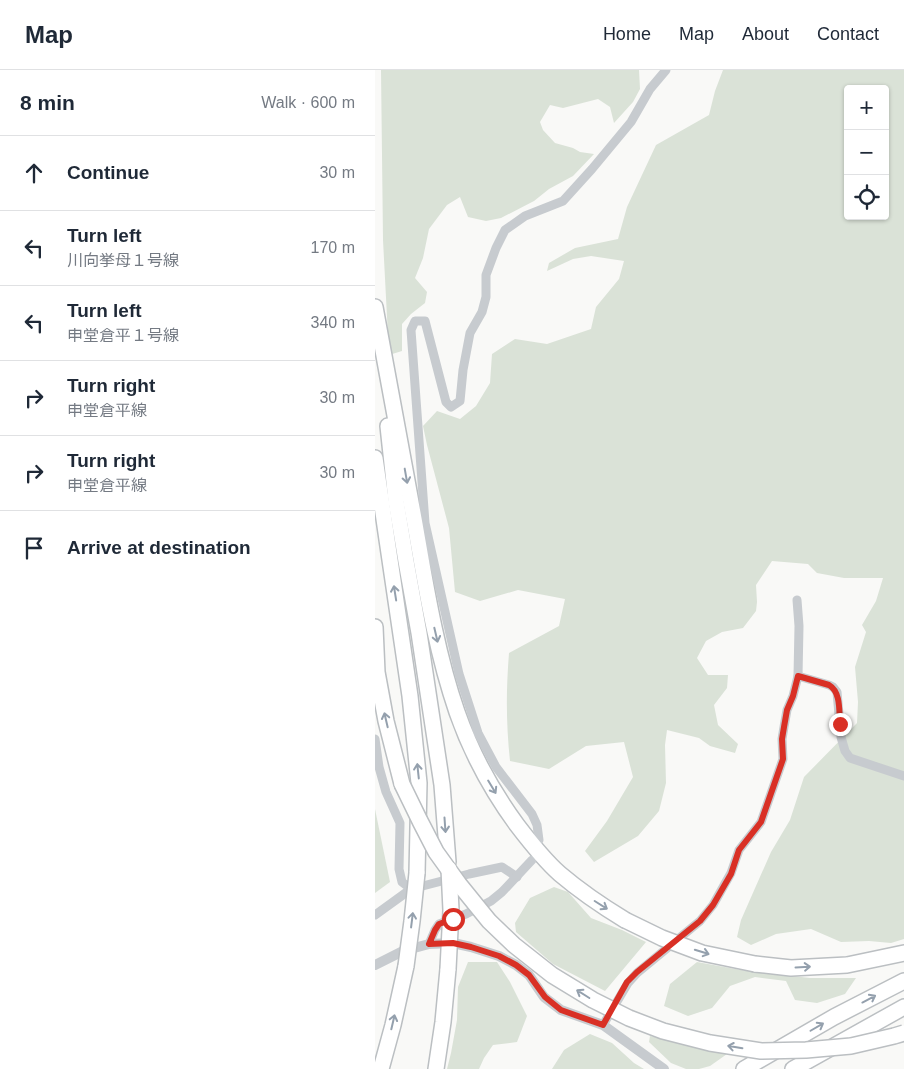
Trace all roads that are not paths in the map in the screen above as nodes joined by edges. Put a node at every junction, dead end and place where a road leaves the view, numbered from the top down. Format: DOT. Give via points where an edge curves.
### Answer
graph roads {
  1 [pos="666,70"];
  2 [pos="375,307"];
  3 [pos="375,320"];
  4 [pos="375,458"];
  5 [pos="797,600"];
  6 [pos="375,628"];
  7 [pos="798,676"];
  8 [pos="375,739"];
  9 [pos="904,776"];
  10 [pos="539,840"];
  11 [pos="532,860"];
  12 [pos="517,876"];
  13 [pos="411,889"];
  14 [pos="375,915"];
  15 [pos="429,944"];
  16 [pos="901,954"];
  17 [pos="375,965"];
  18 [pos="904,981"];
  19 [pos="904,1007"];
  20 [pos="603,1025"];
  21 [pos="904,1033"];
  22 [pos="381,1069"];
  23 [pos="436,1069"];
  24 [pos="664,1069"];
  25 [pos="744,1069"];
  26 [pos="793,1069"];
  1 -- 10 [label="street" via="650,89 631,122 563,201 525,216 505,230 486,276 482,312 470,333 460,401 451,407 446,402 425,321 415,321 411,330 425,523 459,674 478,734 496,767 532,814"];
  2 -- 16 [label="highway, one-way, bridge" via="430,610 444,670 470,744 488,780 530,842 559,873 593,900 625,920 702,952 791,968 847,965"];
  3 -- 23 [label="highway, one-way, bridge" via="396,501 442,785 451,910 448,969"];
  22 -- 4 [label="highway, one-way, bridge" via="406,966 412,921 417,873 419,783 410,696"];
  5 -- 7 [label="street"];
  21 -- 6 [label="highway, one-way, bridge" via="851,1046 806,1050 761,1051 710,1043 629,1018 552,975 489,921 436,852 420,821 402,784 386,721 377,672"];
  7 -- 9 [label="street" via="829,685 837,692 841,737 850,758"];
  7 -- 20 [label="street" via="787,710 782,739 783,759 761,822 739,850 731,874 713,905 700,921 627,982"];
  8 -- 13 [label="street" via="386,792 400,823 399,869 402,882"];
  11 -- 12 [label="street"];
  12 -- 13 [label="street" via="502,867"];
  12 -- 15 [label="street" via="491,901 439,924"];
  13 -- 14 [label="street"];
  15 -- 17 [label="street" via="403,950"];
  15 -- 20 [label="street" via="453,943 499,956 529,975 545,997 561,1010"];
  25 -- 18 [label="highway, one-way, bridge"];
  19 -- 26 [label="highway, bridge"];
  20 -- 24 [label="street"];
}
